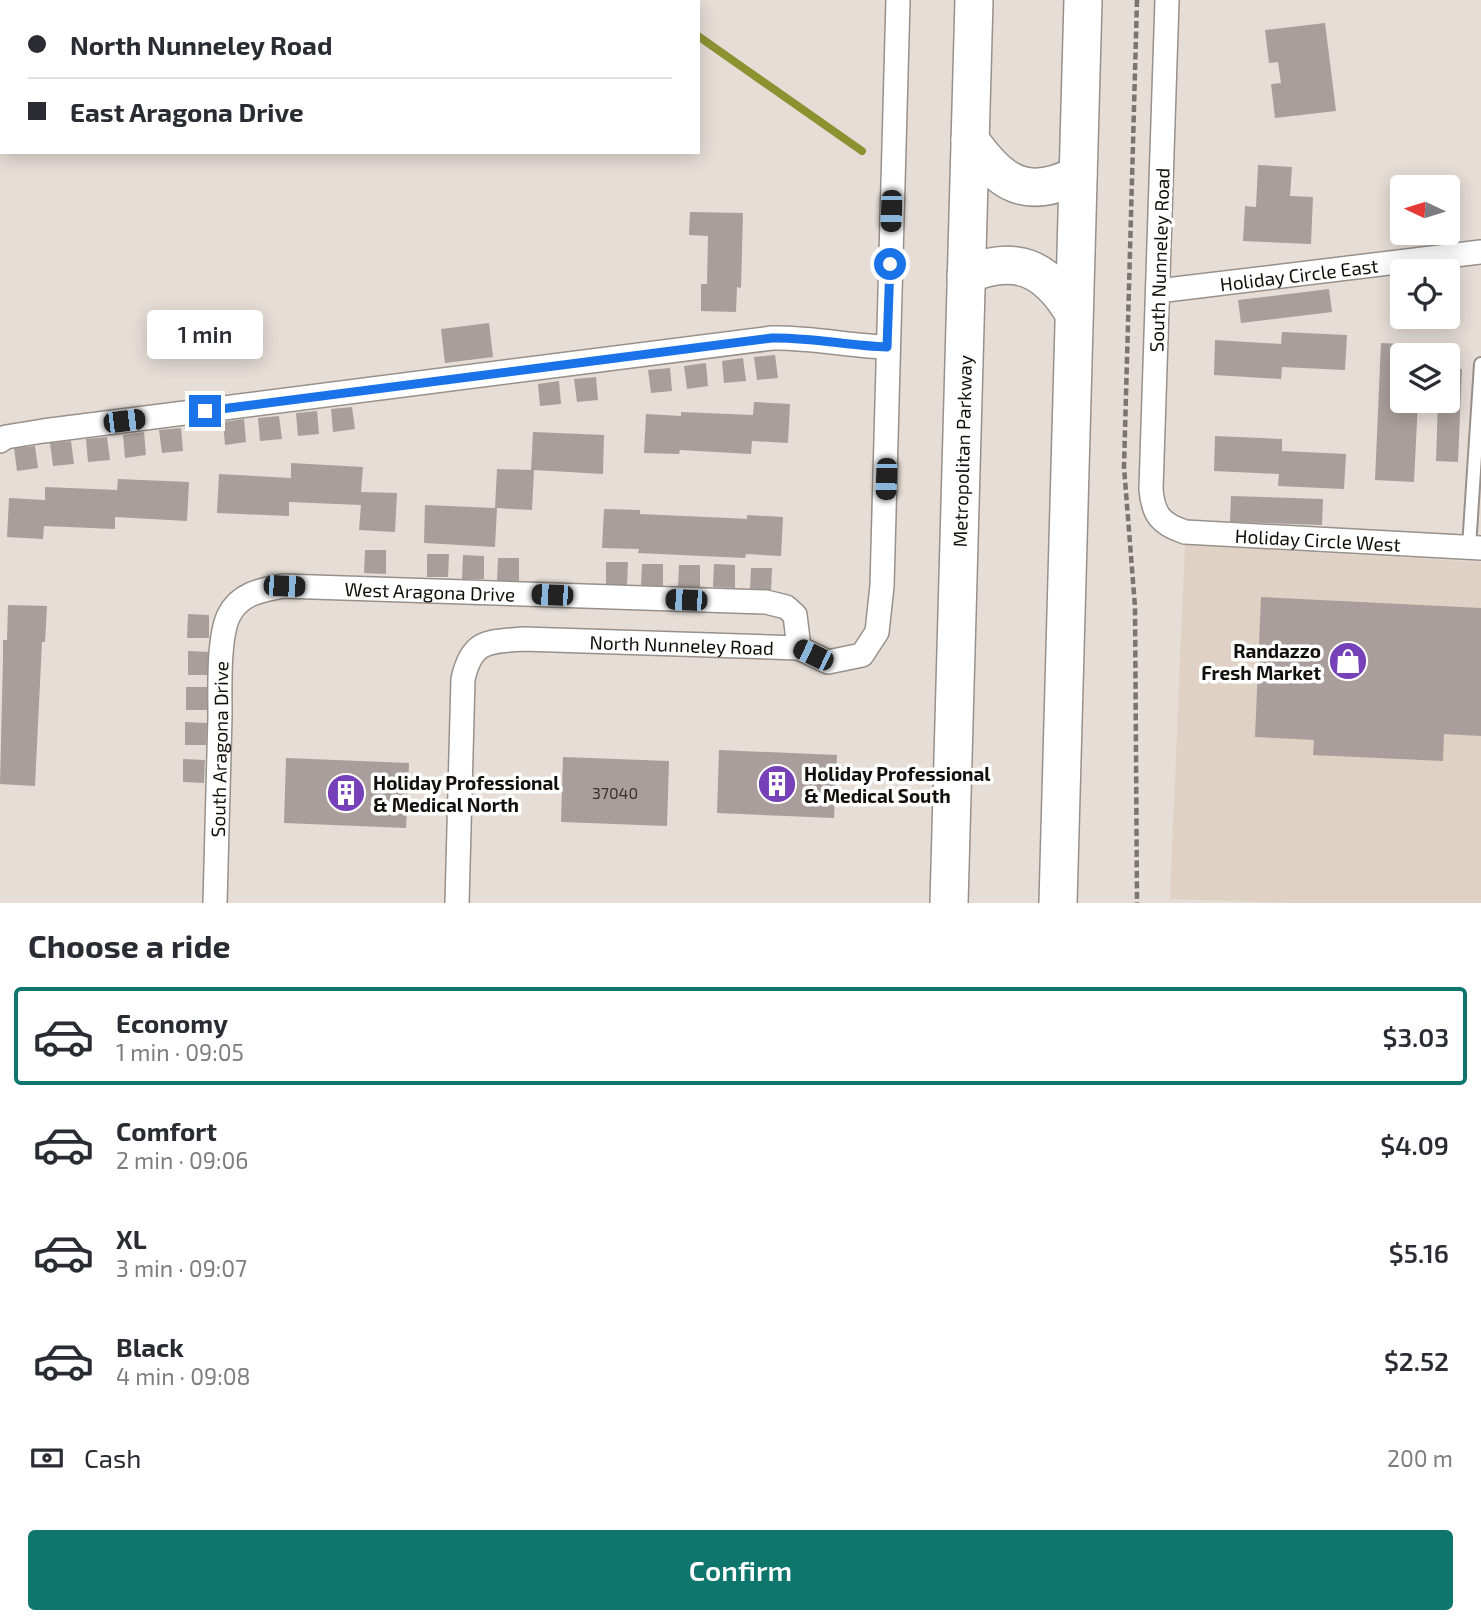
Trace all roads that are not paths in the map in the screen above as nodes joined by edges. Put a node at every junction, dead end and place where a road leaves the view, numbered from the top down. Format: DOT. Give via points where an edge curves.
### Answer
graph roads {
  1 [pos="898,0"];
  2 [pos="974,0"];
  3 [pos="1083,0"];
  4 [pos="1167,0"];
  5 [pos="970,140"];
  6 [pos="1078,175"];
  7 [pos="1481,252"];
  8 [pos="966,275"];
  9 [pos="1158,292"];
  10 [pos="1073,312"];
  11 [pos="887,347"];
  12 [pos="1481,364"];
  13 [pos="0,441"];
  14 [pos="1160,517"];
  15 [pos="1475,548"];
  16 [pos="241,599"];
  17 [pos="799,648"];
  18 [pos="215,903"];
  19 [pos="457,903"];
  20 [pos="949,903"];
  21 [pos="1058,903"];
  1 -- 11 [label="street, North Nunneley Road"];
  2 -- 5 [label="main road, Metropolitan Parkway"];
  3 -- 6 [label="main road"];
  4 -- 9 [label="street, South Nunneley Road"];
  5 -- 6 [label="main road" via="987,164 1017,185 1047,186"];
  5 -- 8 [label="main road, Metropolitan Parkway"];
  6 -- 10 [label="main road"];
  7 -- 9 [label="street, Holiday Circle East"];
  8 -- 10 [label="main road" via="1001,264 1020,265 1061,291"];
  8 -- 20 [label="main road, Metropolitan Parkway"];
  9 -- 14 [label="street, South Nunneley Road" via="1151,489 1152,505"];
  10 -- 21 [label="main road"];
  11 -- 13 [label="street" via="772,338 43,431"];
  11 -- 17 [label="street, North Nunneley Road" via="886,479 877,632 862,654 828,662"];
  12 -- 15 [label="lane"];
  14 -- 15 [label="street, Holiday Circle West" via="1169,527 1185,532"];
  16 -- 17 [label="street, West Aragona Drive" via="284,586 766,602 786,607 795,615"];
  16 -- 18 [label="street, South Aragona Drive" via="224,630"];
  17 -- 19 [label="street, North Nunneley Road" via="523,639 492,641 475,648 463,679"];
}
